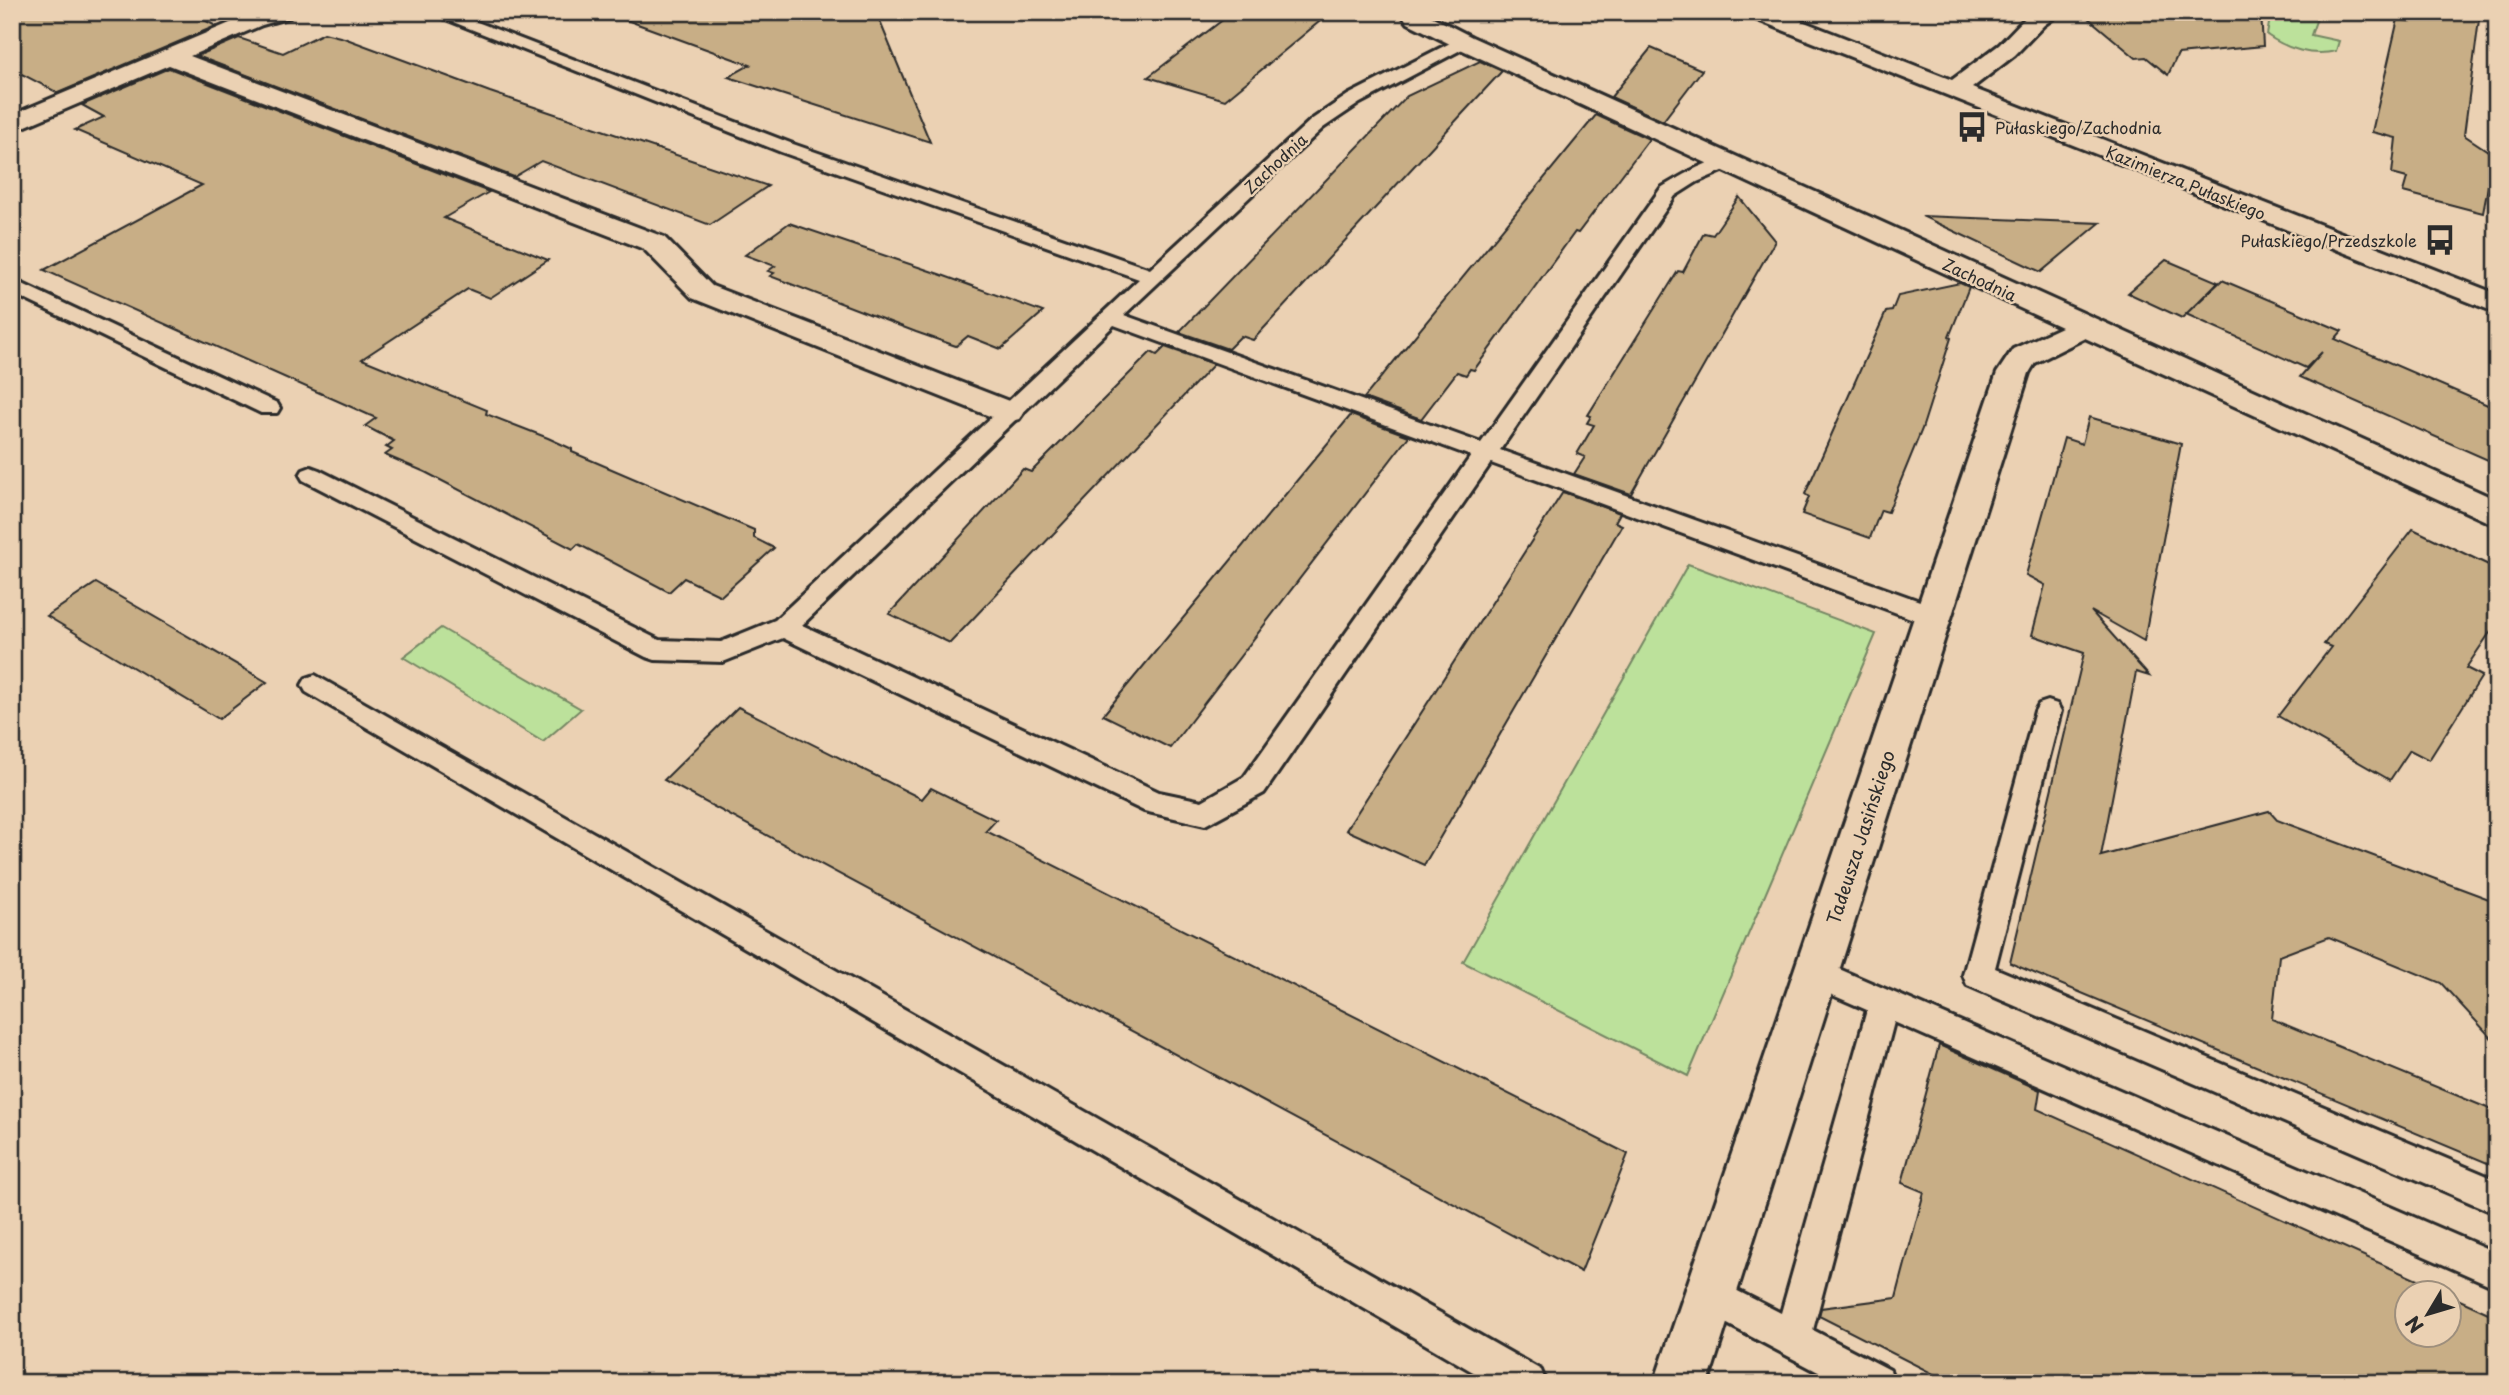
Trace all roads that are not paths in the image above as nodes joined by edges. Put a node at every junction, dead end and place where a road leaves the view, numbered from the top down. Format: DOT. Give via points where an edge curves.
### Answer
graph roads {
  1 [pos="18,12"];
  2 [pos="282,12"];
  3 [pos="436,12"];
  4 [pos="1412,12"];
  5 [pos="1758,12"];
  6 [pos="2051,12"];
  7 [pos="12,14"];
  8 [pos="1464,42"];
  9 [pos="170,57"];
  10 [pos="1954,90"];
  11 [pos="12,124"];
  12 [pos="1726,163"];
  13 [pos="1153,277"];
  14 [pos="12,285"];
  15 [pos="2497,304"];
  16 [pos="1111,317"];
  17 [pos="2084,327"];
  18 [pos="269,408"];
  19 [pos="1008,412"];
  20 [pos="1487,452"];
  21 [pos="311,475"];
  22 [pos="2497,514"];
  23 [pos="1933,616"];
  24 [pos="785,627"];
  25 [pos="315,685"];
  26 [pos="2048,711"];
  27 [pos="1816,973"];
  28 [pos="1884,1003"];
  29 [pos="2497,1197"];
  30 [pos="2497,1271"];
  31 [pos="1710,1295"];
  32 [pos="1793,1339"];
  33 [pos="1528,1383"];
  34 [pos="1681,1383"];
  35 [pos="1877,1383"];
  1 -- 7 [label="lane"];
  2 -- 9 [label="street"];
  3 -- 13 [label="lane" via="788,148"];
  4 -- 8 [label="street, Zachodnia"];
  5 -- 10 [label="street, Kazimierza Pułaskiego"];
  6 -- 10 [label="street"];
  8 -- 12 [label="street, Zachodnia"];
  8 -- 13 [label="lane, Zachodnia" via="1354,99 1317,124"];
  9 -- 11 [label="street"];
  9 -- 19 [label="street" via="654,243 702,292"];
  10 -- 15 [label="street, Kazimierza Pułaskiego"];
  12 -- 17 [label="street, Zachodnia"];
  12 -- 20 [label="lane" via="1668,192"];
  13 -- 16 [label="lane, Zachodnia"];
  14 -- 18 [label="lane"];
  16 -- 19 [label="lane, Zachodnia"];
  16 -- 20 [label="lane"];
  17 -- 22 [label="street, Zachodnia"];
  17 -- 23 [label="street, Tadeusza Jasińskiego" via="2024,356 2013,373"];
  19 -- 24 [label="lane, Zachodnia"];
  20 -- 23 [label="lane"];
  20 -- 24 [label="lane" via="1254,785 1205,813 1154,803"];
  21 -- 24 [label="lane" via="655,650 723,652"];
  23 -- 27 [label="street, Tadeusza Jasińskiego"];
  25 -- 33 [label="lane"];
  26 -- 29 [label="lane" via="1978,975"];
  27 -- 28 [label="lane"];
  27 -- 31 [label="street, Tadeusza Jasińskiego"];
  28 -- 30 [label="lane"];
  28 -- 32 [label="lane"];
  31 -- 32 [label="lane"];
  31 -- 34 [label="street, Tadeusza Jasińskiego"];
  32 -- 35 [label="lane"];
}
